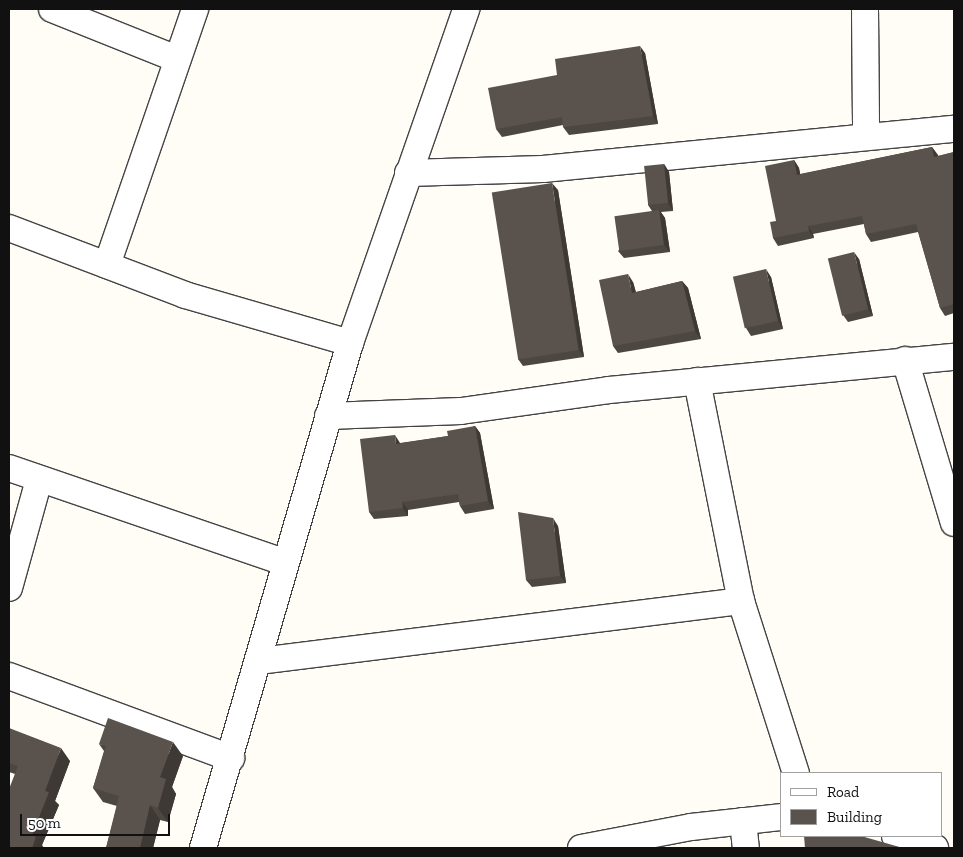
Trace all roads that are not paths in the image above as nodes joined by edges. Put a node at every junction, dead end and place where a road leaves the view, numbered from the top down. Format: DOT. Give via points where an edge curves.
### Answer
graph roads {
  1 [pos="52,9"];
  2 [pos="195,9"];
  3 [pos="466,9"];
  4 [pos="865,9"];
  5 [pos="177,59"];
  6 [pos="954,129"];
  7 [pos="866,135"];
  8 [pos="408,173"];
  9 [pos="9,228"];
  10 [pos="107,265"];
  11 [pos="350,343"];
  12 [pos="954,357"];
  13 [pos="904,360"];
  14 [pos="697,381"];
  15 [pos="328,416"];
  16 [pos="9,468"];
  17 [pos="39,480"];
  18 [pos="954,523"];
  19 [pos="284,562"];
  20 [pos="9,588"];
  21 [pos="741,601"];
  22 [pos="259,662"];
  23 [pos="9,676"];
  24 [pos="231,758"];
  25 [pos="796,772"];
  26 [pos="780,817"];
  27 [pos="743,821"];
  28 [pos="898,837"];
  29 [pos="203,848"];
  30 [pos="581,848"];
  31 [pos="746,848"];
  32 [pos="935,848"];
  1 -- 5 [label="street"];
  2 -- 5 [label="street"];
  3 -- 8 [label="street"];
  4 -- 7 [label="street"];
  5 -- 10 [label="street"];
  6 -- 7 [label="street"];
  7 -- 8 [label="street" via="734,152 553,168"];
  8 -- 11 [label="street"];
  9 -- 10 [label="street"];
  10 -- 11 [label="street" via="185,294"];
  11 -- 15 [label="street"];
  12 -- 13 [label="street"];
  13 -- 14 [label="street"];
  13 -- 18 [label="street"];
  14 -- 15 [label="street" via="461,411"];
  14 -- 21 [label="street"];
  15 -- 19 [label="street"];
  16 -- 17 [label="street"];
  17 -- 19 [label="street"];
  17 -- 20 [label="street"];
  19 -- 22 [label="street"];
  21 -- 22 [label="street"];
  21 -- 25 [label="street"];
  22 -- 24 [label="street"];
  23 -- 24 [label="street"];
  24 -- 29 [label="street"];
  26 -- 27 [label="street"];
  27 -- 30 [label="street" via="691,826"];
  27 -- 31 [label="street"];
  28 -- 32 [label="street"];
}
